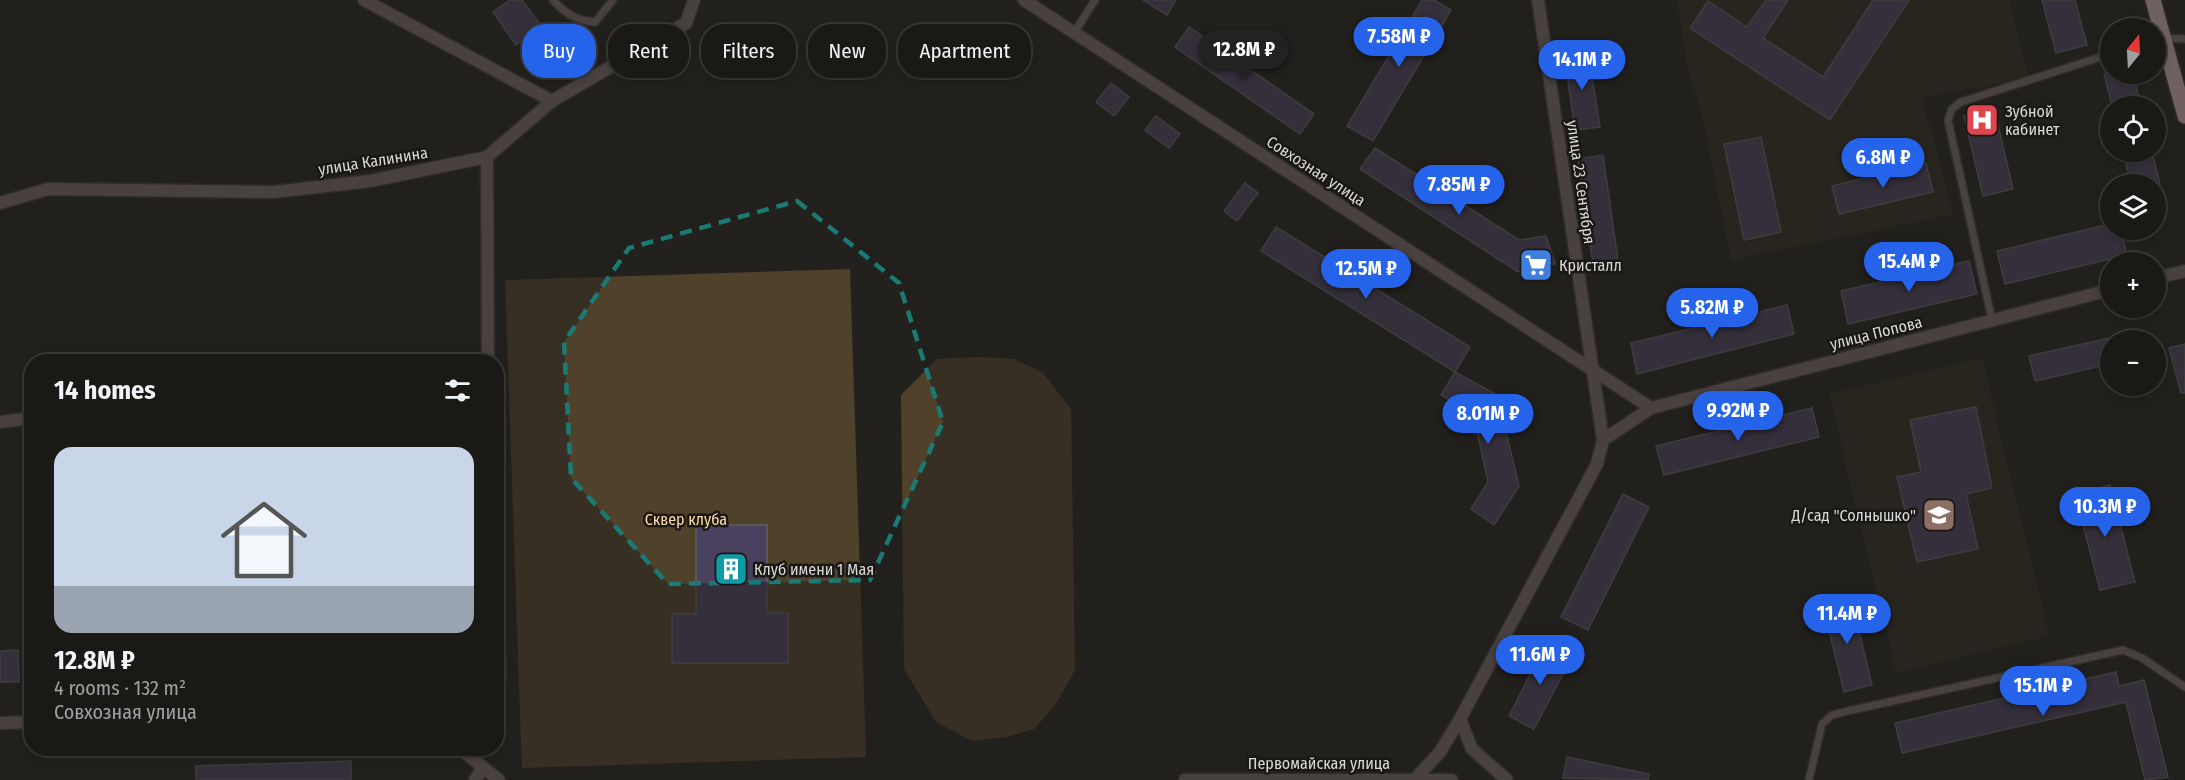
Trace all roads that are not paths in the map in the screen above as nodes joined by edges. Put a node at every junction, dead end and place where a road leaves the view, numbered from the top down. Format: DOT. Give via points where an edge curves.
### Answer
graph roads {
  1 [pos="364,0"];
  2 [pos="553,0"];
  3 [pos="613,0"];
  4 [pos="694,0"];
  5 [pos="1024,0"];
  6 [pos="1095,0"];
  7 [pos="1538,0"];
  8 [pos="2153,0"];
  9 [pos="2156,18"];
  10 [pos="1074,33"];
  11 [pos="2166,39"];
  12 [pos="2185,39"];
  13 [pos="2100,57"];
  14 [pos="2166,60"];
  15 [pos="552,100"];
  16 [pos="2185,116"];
  17 [pos="486,157"];
  18 [pos="0,203"];
  19 [pos="2185,271"];
  20 [pos="2166,276"];
  21 [pos="2100,293"];
  22 [pos="1992,320"];
  23 [pos="488,354"];
  24 [pos="1592,370"];
  25 [pos="1651,408"];
  26 [pos="24,419"];
  27 [pos="0,422"];
  28 [pos="1603,440"];
  29 [pos="2185,687"];
  30 [pos="1460,719"];
  31 [pos="24,722"];
  32 [pos="0,723"];
  33 [pos="468,756"];
  34 [pos="482,769"];
  35 [pos="1415,778"];
  36 [pos="475,780"];
  37 [pos="499,780"];
  38 [pos="1185,780"];
  39 [pos="1452,780"];
  40 [pos="1507,780"];
  41 [pos="1809,780"];
  1 -- 15 [label="street"];
  2 -- 3 [label="lane" via="579,21 595,22"];
  4 -- 15 [label="street, улица Калинина" via="686,23"];
  5 -- 10 [label="street, Совхозная улица"];
  6 -- 10 [label="lane"];
  7 -- 24 [label="street, улица 23 Сентября"];
  8 -- 9 [label="main road"];
  10 -- 24 [label="street, Совхозная улица"];
  11 -- 12 [label="lane"];
  13 -- 22 [label="lane" via="1960,102 1952,109 1948,120"];
  14 -- 16 [label="main road"];
  15 -- 17 [label="street, улица Калинина"];
  17 -- 18 [label="street, улица Калинина" via="370,181 274,192 48,189"];
  17 -- 23 [label="street"];
  19 -- 20 [label="street"];
  21 -- 22 [label="street, улица Попова"];
  22 -- 25 [label="street, улица Попова"];
  24 -- 25 [label="street, Совхозная улица"];
  24 -- 28 [label="street, улица 23 Сентября"];
  25 -- 28 [label="street"];
  26 -- 27 [label="street"];
  28 -- 30 [label="street, улица 23 Сентября" via="1596,464"];
  29 -- 41 [label="lane" via="2123,650 1848,711 1832,715 1822,724"];
  30 -- 35 [label="street, улица 23 Сентября" via="1440,752"];
  30 -- 40 [label="street" via="1472,749"];
  31 -- 32 [label="street"];
  33 -- 34 [label="street"];
  34 -- 36 [label="street"];
  34 -- 37 [label="street"];
  35 -- 38 [label="street, Первомайская улица"];
  35 -- 39 [label="street, Первомайская улица"];
}
